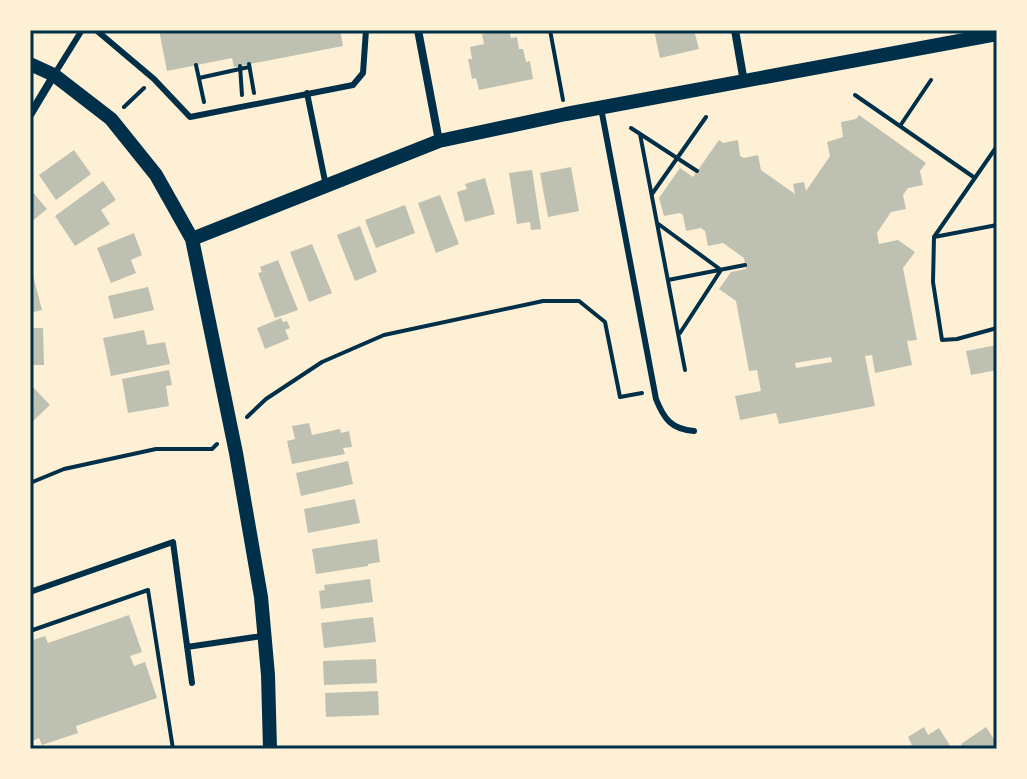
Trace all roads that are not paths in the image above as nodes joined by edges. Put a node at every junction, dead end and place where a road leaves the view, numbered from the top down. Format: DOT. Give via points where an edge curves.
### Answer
graph roads {
  1 [pos="82,30"];
  2 [pos="96,30"];
  3 [pos="366,30"];
  4 [pos="418,30"];
  5 [pos="735,30"];
  6 [pos="997,34"];
  7 [pos="30,64"];
  8 [pos="54,75"];
  9 [pos="744,82"];
  10 [pos="307,93"];
  11 [pos="601,108"];
  12 [pos="30,115"];
  13 [pos="439,141"];
  14 [pos="326,186"];
  15 [pos="192,239"];
  16 [pos="694,431"];
  17 [pos="30,592"];
  18 [pos="266,636"];
  19 [pos="187,647"];
  20 [pos="192,683"];
  21 [pos="270,749"];
  1 -- 8 [label="lane"];
  2 -- 10 [label="lane" via="190,117"];
  3 -- 10 [label="lane" via="363,73 353,85"];
  4 -- 13 [label="street"];
  5 -- 9 [label="street"];
  6 -- 9 [label="street"];
  7 -- 8 [label="street"];
  8 -- 12 [label="street"];
  8 -- 15 [label="street" via="111,119 156,175"];
  9 -- 11 [label="street"];
  10 -- 14 [label="lane"];
  11 -- 13 [label="street"];
  11 -- 16 [label="lane" via="654,390 668,423"];
  13 -- 14 [label="street"];
  14 -- 15 [label="street"];
  15 -- 18 [label="street"];
  17 -- 19 [label="lane" via="173,542"];
  18 -- 19 [label="lane"];
  18 -- 21 [label="street"];
  19 -- 20 [label="lane"];
}
